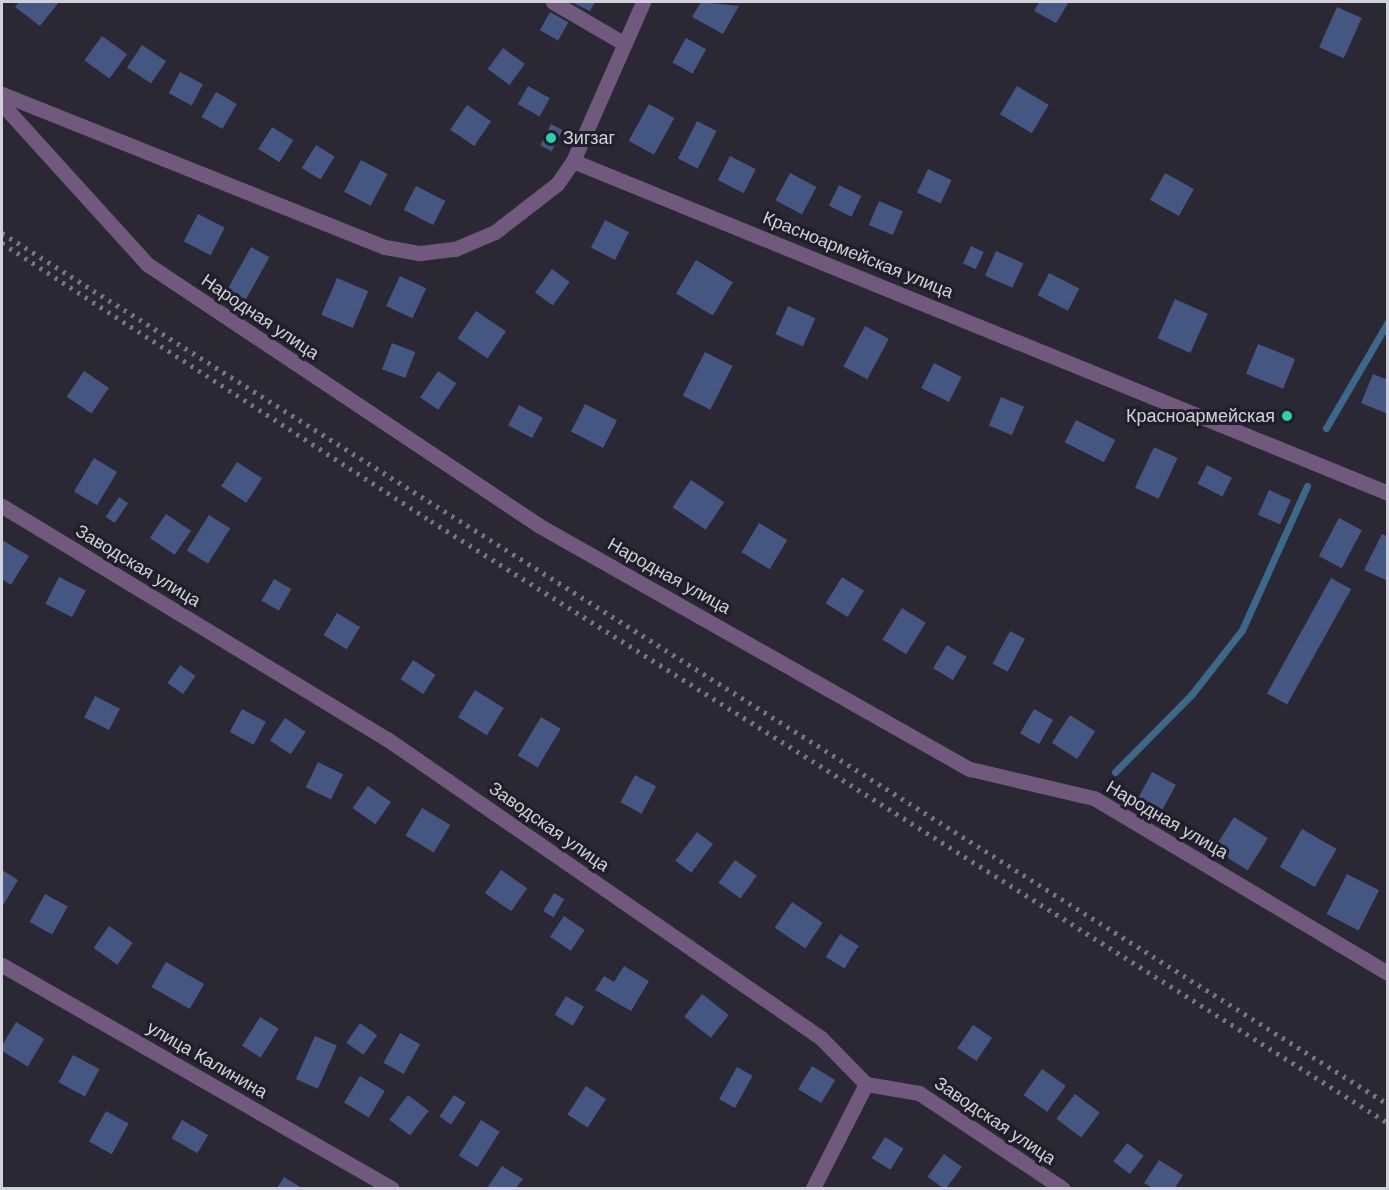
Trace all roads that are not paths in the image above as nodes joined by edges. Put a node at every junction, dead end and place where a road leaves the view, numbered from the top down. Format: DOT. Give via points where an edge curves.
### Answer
graph roads {
  1 [pos="553,2"];
  2 [pos="643,2"];
  3 [pos="625,44"];
  4 [pos="2,94"];
  5 [pos="2,104"];
  6 [pos="573,161"];
  7 [pos="1388,493"];
  8 [pos="2,506"];
  9 [pos="2,965"];
  10 [pos="1388,973"];
  11 [pos="866,1084"];
  12 [pos="392,1188"];
  13 [pos="813,1188"];
  14 [pos="1062,1188"];
  1 -- 3 [label="street"];
  2 -- 3 [label="street"];
  3 -- 6 [label="street"];
  4 -- 6 [label="street" via="329,227 385,247 420,253 455,249 495,232 534,206"];
  5 -- 10 [label="street, Народная улица" via="147,264 538,525 970,769 1094,798"];
  6 -- 7 [label="street, Красноармейская улица"];
  8 -- 11 [label="street, Заводская улица" via="387,739 821,1038"];
  9 -- 12 [label="street, улица Калинина"];
  11 -- 13 [label="street"];
  11 -- 14 [label="street, Заводская улица" via="919,1093"];
}
